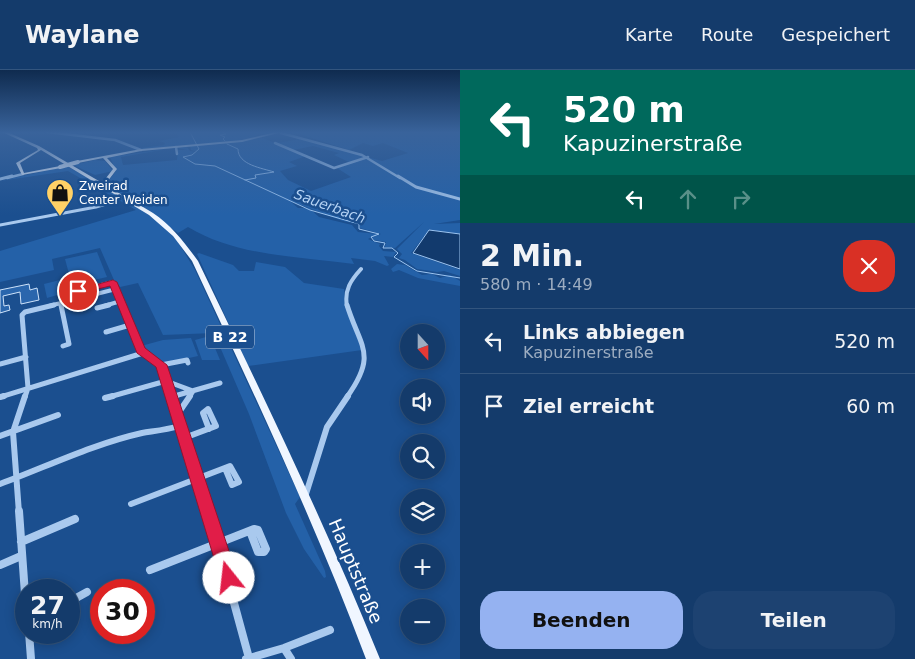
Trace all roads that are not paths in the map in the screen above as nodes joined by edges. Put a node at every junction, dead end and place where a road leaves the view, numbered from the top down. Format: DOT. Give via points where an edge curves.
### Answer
graph roads {
  1 [pos="24,159"];
  2 [pos="60,159"];
  3 [pos="96,159"];
  4 [pos="107,159"];
  5 [pos="314,159"];
  6 [pos="360,159"];
  7 [pos="373,159"];
  8 [pos="113,172"];
  9 [pos="22,173"];
  10 [pos="86,175"];
  11 [pos="0,178"];
  12 [pos="107,187"];
  13 [pos="460,199"];
  14 [pos="95,207"];
  15 [pos="0,225"];
  16 [pos="360,269"];
  17 [pos="121,301"];
  18 [pos="61,302"];
  19 [pos="97,308"];
  20 [pos="130,325"];
  21 [pos="106,332"];
  22 [pos="63,346"];
  23 [pos="143,353"];
  24 [pos="26,357"];
  25 [pos="188,363"];
  26 [pos="0,364"];
  27 [pos="161,365"];
  28 [pos="166,381"];
  29 [pos="220,383"];
  30 [pos="28,388"];
  31 [pos="193,391"];
  32 [pos="0,397"];
  33 [pos="171,397"];
  34 [pos="105,398"];
  35 [pos="177,414"];
  36 [pos="58,415"];
  37 [pos="179,426"];
  38 [pos="209,429"];
  39 [pos="13,432"];
  40 [pos="0,436"];
  41 [pos="184,438"];
  42 [pos="225,468"];
  43 [pos="17,477"];
  44 [pos="197,478"];
  45 [pos="0,484"];
  46 [pos="305,496"];
  47 [pos="131,504"];
  48 [pos="75,519"];
  49 [pos="250,531"];
  50 [pos="21,542"];
  51 [pos="219,543"];
  52 [pos="22,556"];
  53 [pos="0,565"];
  54 [pos="150,570"];
  55 [pos="24,579"];
  56 [pos="87,592"];
  57 [pos="80,596"];
  58 [pos="330,630"];
  59 [pos="29,644"];
  60 [pos="284,648"];
  61 [pos="248,658"];
  62 [pos="30,659"];
  63 [pos="291,659"];
  64 [pos="373,659"];
  1 -- 9 [label="main road" via="18,163"];
  2 -- 10 [label="main road, B 22"];
  3 -- 9 [label="main road, bridge"];
  4 -- 8 [label="main road" via="115,168"];
  5 -- 6 [label="street" via="334,168"];
  7 -- 13 [label="street" via="408,183"];
  8 -- 10 [label="main road" via="101,176"];
  8 -- 12 [label="main road" via="105,182"];
  9 -- 11 [label="street"];
  10 -- 12 [label="main road, B 22"];
  12 -- 46 [label="main road, B 22" via="165,224 191,256"];
  14 -- 14 [label="street" via="109,204 113,202 108,201"];
  14 -- 15 [label="street"];
  16 -- 46 [label="street" via="347,289 346,302 365,355 363,368 327,428"];
  17 -- 18 [label="street" via="116,289"];
  17 -- 19 [label="street"];
  17 -- 20 [label="street"];
  18 -- 22 [label="street" via="69,344"];
  18 -- 24 [label="street" via="22,313"];
  20 -- 21 [label="street"];
  20 -- 23 [label="street"];
  23 -- 27 [label="street"];
  23 -- 30 [label="street"];
  24 -- 26 [label="street"];
  24 -- 30 [label="street"];
  25 -- 27 [label="street" via="181,360"];
  27 -- 28 [label="street"];
  28 -- 31 [label="street"];
  28 -- 33 [label="street"];
  28 -- 34 [label="street"];
  29 -- 31 [label="street"];
  30 -- 32 [label="street"];
  30 -- 39 [label="street"];
  31 -- 33 [label="street"];
  31 -- 35 [label="street"];
  33 -- 35 [label="street"];
  35 -- 37 [label="street"];
  36 -- 39 [label="street"];
  37 -- 41 [label="street"];
  37 -- 43 [label="street" via="125,439"];
  38 -- 41 [label="street"];
  39 -- 40 [label="street"];
  39 -- 43 [label="street"];
  41 -- 44 [label="street"];
  42 -- 44 [label="street"];
  43 -- 45 [label="street"];
  43 -- 50 [label="street"];
  44 -- 47 [label="street"];
  44 -- 51 [label="street"];
  46 -- 64 [label="main road, Hauptstraße / B 22"];
  48 -- 50 [label="street"];
  49 -- 51 [label="street"];
  50 -- 52 [label="street"];
  51 -- 54 [label="street"];
  51 -- 61 [label="street"];
  52 -- 53 [label="street"];
  52 -- 55 [label="street"];
  56 -- 57 [label="street"];
  58 -- 60 [label="street"];
  59 -- 62 [label="street"];
  60 -- 61 [label="street"];
  60 -- 63 [label="street"];
}
